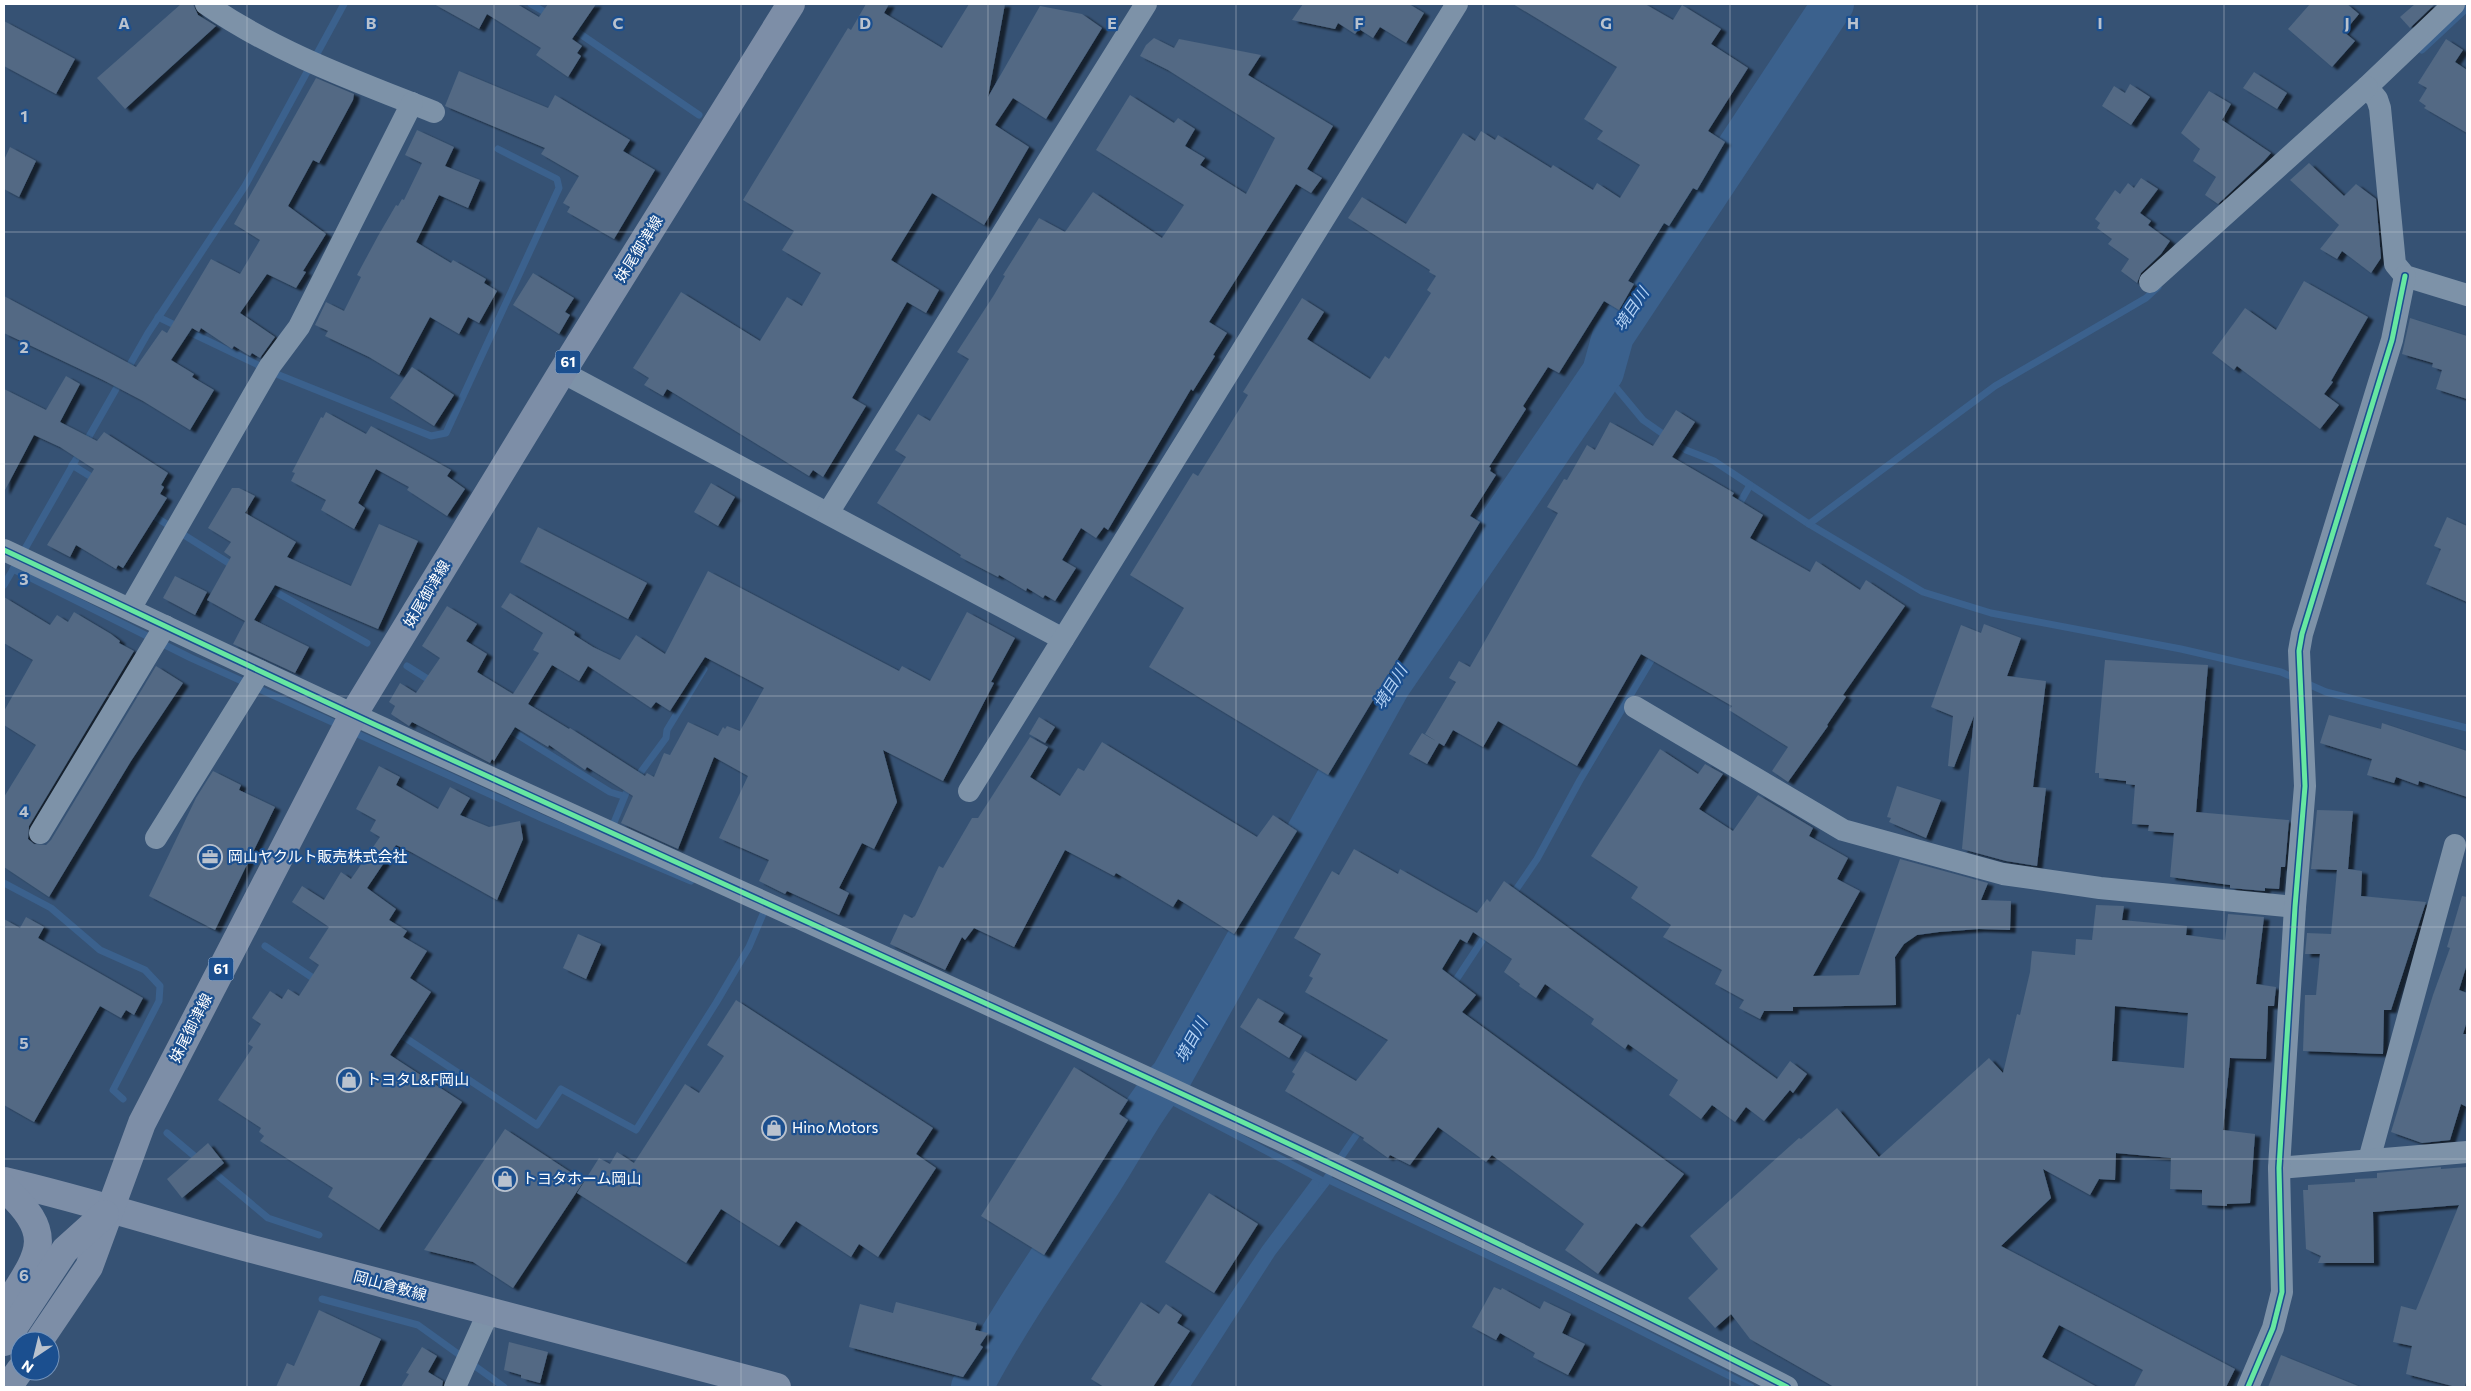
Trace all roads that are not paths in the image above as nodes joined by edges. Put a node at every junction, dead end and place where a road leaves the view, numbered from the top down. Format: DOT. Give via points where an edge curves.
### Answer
graph roads {
  1 [pos="206,4"];
  2 [pos="792,4"];
  3 [pos="1146,4"];
  4 [pos="1457,4"];
  5 [pos="2454,4"];
  6 [pos="2372,93"];
  7 [pos="412,103"];
  8 [pos="434,112"];
  9 [pos="2405,276"];
  10 [pos="2150,282"];
  11 [pos="2467,295"];
  12 [pos="562,372"];
  13 [pos="828,513"];
  14 [pos="14,554"];
  15 [pos="130,609"];
  16 [pos="158,637"];
  17 [pos="1063,639"];
  18 [pos="253,682"];
  19 [pos="1634,707"];
  20 [pos="348,724"];
  21 [pos="969,791"];
  22 [pos="40,833"];
  23 [pos="156,838"];
  24 [pos="2455,845"];
  25 [pos="2295,907"];
  26 [pos="2467,1152"];
  27 [pos="2369,1160"];
  28 [pos="2279,1168"];
  29 [pos="4,1181"];
  30 [pos="4,1188"];
  31 [pos="109,1209"];
  32 [pos="4,1310"];
  33 [pos="488,1313"];
  34 [pos="46,1331"];
  35 [pos="4,1342"];
  36 [pos="464,1369"];
  37 [pos="777,1387"];
  38 [pos="1787,1387"];
  39 [pos="2248,1387"];
  1 -- 7 [label="street" via="228,19 313,63"];
  2 -- 12 [label="main road, 妹尾御津線 / 61"];
  3 -- 13 [label="street"];
  4 -- 17 [label="street"];
  5 -- 6 [label="street"];
  6 -- 9 [label="street" via="2380,108 2395,264"];
  6 -- 10 [label="street"];
  7 -- 8 [label="street"];
  7 -- 15 [label="street" via="299,327 267,370"];
  9 -- 11 [label="street"];
  9 -- 25 [label="street" via="2392,340 2302,634 2300,667 2305,786"];
  12 -- 13 [label="street"];
  12 -- 20 [label="main road, 妹尾御津線 / 61"];
  13 -- 17 [label="street"];
  14 -- 15 [label="street"];
  15 -- 16 [label="street"];
  16 -- 18 [label="street"];
  16 -- 22 [label="street"];
  17 -- 21 [label="street"];
  18 -- 20 [label="street"];
  18 -- 23 [label="street"];
  19 -- 25 [label="street" via="1843,830 2003,874 2100,888"];
  20 -- 31 [label="main road, 妹尾御津線 / 61" via="142,1123"];
  20 -- 38 [label="street" via="844,937 1602,1292"];
  24 -- 27 [label="street"];
  25 -- 28 [label="street"];
  26 -- 27 [label="street"];
  27 -- 28 [label="street"];
  28 -- 39 [label="street" via="2282,1292 2273,1328"];
  29 -- 31 [label="main road, 岡山倉敷線"];
  30 -- 32 [label="main road" via="30,1213 36,1229 38,1251"];
  31 -- 33 [label="main road, 岡山倉敷線"];
  31 -- 34 [label="main road, 妹尾御津線 / 61" via="88,1266"];
  31 -- 35 [label="main road, 妹尾御津線 / 61" via="65,1250"];
  33 -- 36 [label="street"];
  33 -- 37 [label="main road, 岡山倉敷線"];
}
